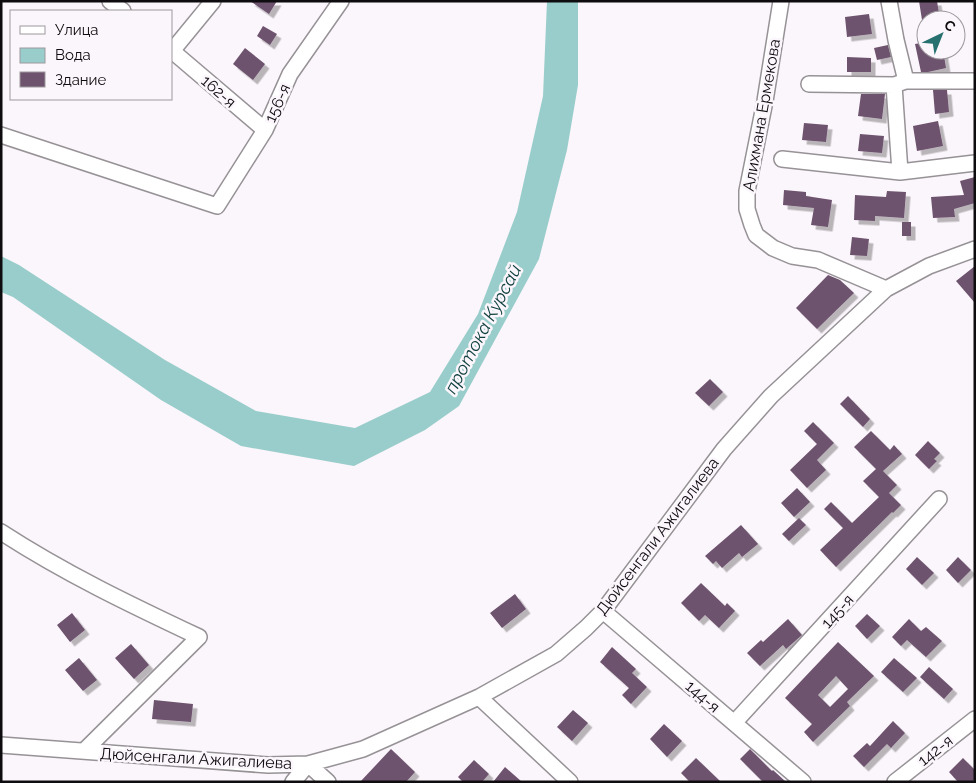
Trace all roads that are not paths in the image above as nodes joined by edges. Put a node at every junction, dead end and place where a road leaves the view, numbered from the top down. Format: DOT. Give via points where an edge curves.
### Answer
graph roads {
  1 [pos="110,1"];
  2 [pos="213,1"];
  3 [pos="340,1"];
  4 [pos="780,1"];
  5 [pos="889,1"];
  6 [pos="121,10"];
  7 [pos="172,51"];
  8 [pos="975,81"];
  9 [pos="900,83"];
  10 [pos="809,84"];
  11 [pos="265,130"];
  12 [pos="1,135"];
  13 [pos="782,158"];
  14 [pos="975,163"];
  15 [pos="900,172"];
  16 [pos="975,249"];
  17 [pos="886,289"];
  18 [pos="939,499"];
  19 [pos="1,532"];
  20 [pos="603,611"];
  21 [pos="478,697"];
  22 [pos="975,719"];
  23 [pos="734,723"];
  24 [pos="1,745"];
  25 [pos="84,751"];
  26 [pos="308,764"];
  27 [pos="294,782"];
  28 [pos="328,782"];
  29 [pos="570,782"];
  30 [pos="803,782"];
  31 [pos="895,782"];
  1 -- 6 [label="street"];
  2 -- 7 [label="street, 162-я"];
  3 -- 11 [label="street, 156-я" via="290,74"];
  4 -- 17 [label="street, Алихмана Ермекова" via="747,191 747,210 752,225 756,235 773,248 792,256 818,260"];
  5 -- 9 [label="street"];
  7 -- 11 [label="street, 162-я"];
  8 -- 9 [label="street"];
  9 -- 10 [label="street"];
  9 -- 15 [label="street"];
  11 -- 12 [label="street, 156-я" via="217,206"];
  13 -- 15 [label="street"];
  14 -- 15 [label="street"];
  16 -- 17 [label="street, Дюйсенгали Ажигалиева" via="929,266"];
  17 -- 20 [label="street, Дюйсенгали Ажигалиева" via="771,396 724,449"];
  18 -- 23 [label="street, 145-я"];
  19 -- 25 [label="street" via="103,592 198,637"];
  20 -- 21 [label="street, Дюйсенгали Ажигалиева" via="556,654"];
  20 -- 23 [label="street, 144-я"];
  21 -- 26 [label="street, Дюйсенгали Ажигалиева" via="363,749"];
  21 -- 29 [label="street"];
  22 -- 31 [label="street, 142-я"];
  23 -- 30 [label="street, 144-я"];
  24 -- 25 [label="street, Дюйсенгали Ажигалиева"];
  25 -- 26 [label="street, Дюйсенгали Ажигалиева" via="268,765"];
  26 -- 27 [label="street"];
  26 -- 28 [label="street"];
}
